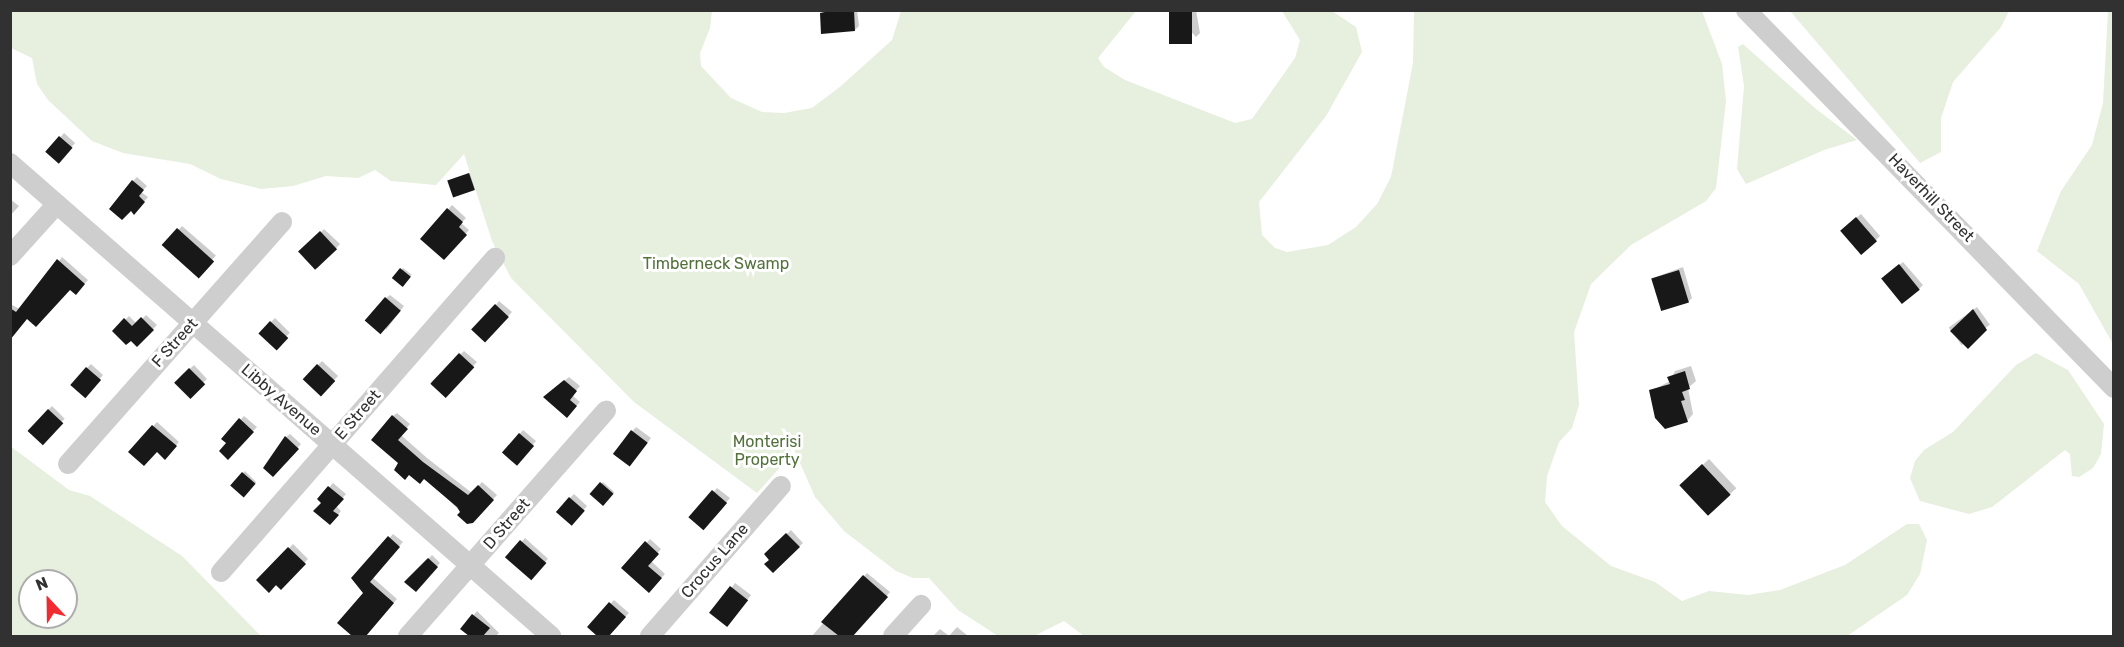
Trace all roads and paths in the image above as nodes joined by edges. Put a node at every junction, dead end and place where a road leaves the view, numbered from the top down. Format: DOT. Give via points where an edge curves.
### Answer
graph roads {
  1 [pos="1746,10"];
  2 [pos="10,163"];
  3 [pos="57,204"];
  4 [pos="282,222"];
  5 [pos="10,256"];
  6 [pos="495,258"];
  7 [pos="193,323"];
  8 [pos="2114,388"];
  9 [pos="606,411"];
  10 [pos="332,445"];
  11 [pos="68,464"];
  12 [pos="781,486"];
  13 [pos="470,566"];
  14 [pos="221,572"];
  15 [pos="921,605"];
  16 [pos="408,636"];
  17 [pos="551,636"];
  18 [pos="650,636"];
  19 [pos="893,636"];
  1 -- 8 [label="street, Haverhill Street"];
  2 -- 3 [label="street, Libby Avenue"];
  3 -- 5 [label="street"];
  3 -- 7 [label="street, Libby Avenue"];
  4 -- 7 [label="street, F Street"];
  6 -- 10 [label="street, E Street"];
  7 -- 10 [label="street, Libby Avenue"];
  7 -- 11 [label="street, F Street"];
  9 -- 13 [label="street, D Street"];
  10 -- 13 [label="street, Libby Avenue"];
  10 -- 14 [label="street, E Street"];
  12 -- 18 [label="street, Crocus Lane"];
  13 -- 16 [label="street, D Street"];
  13 -- 17 [label="street, Libby Avenue"];
  15 -- 19 [label="street"];
}
